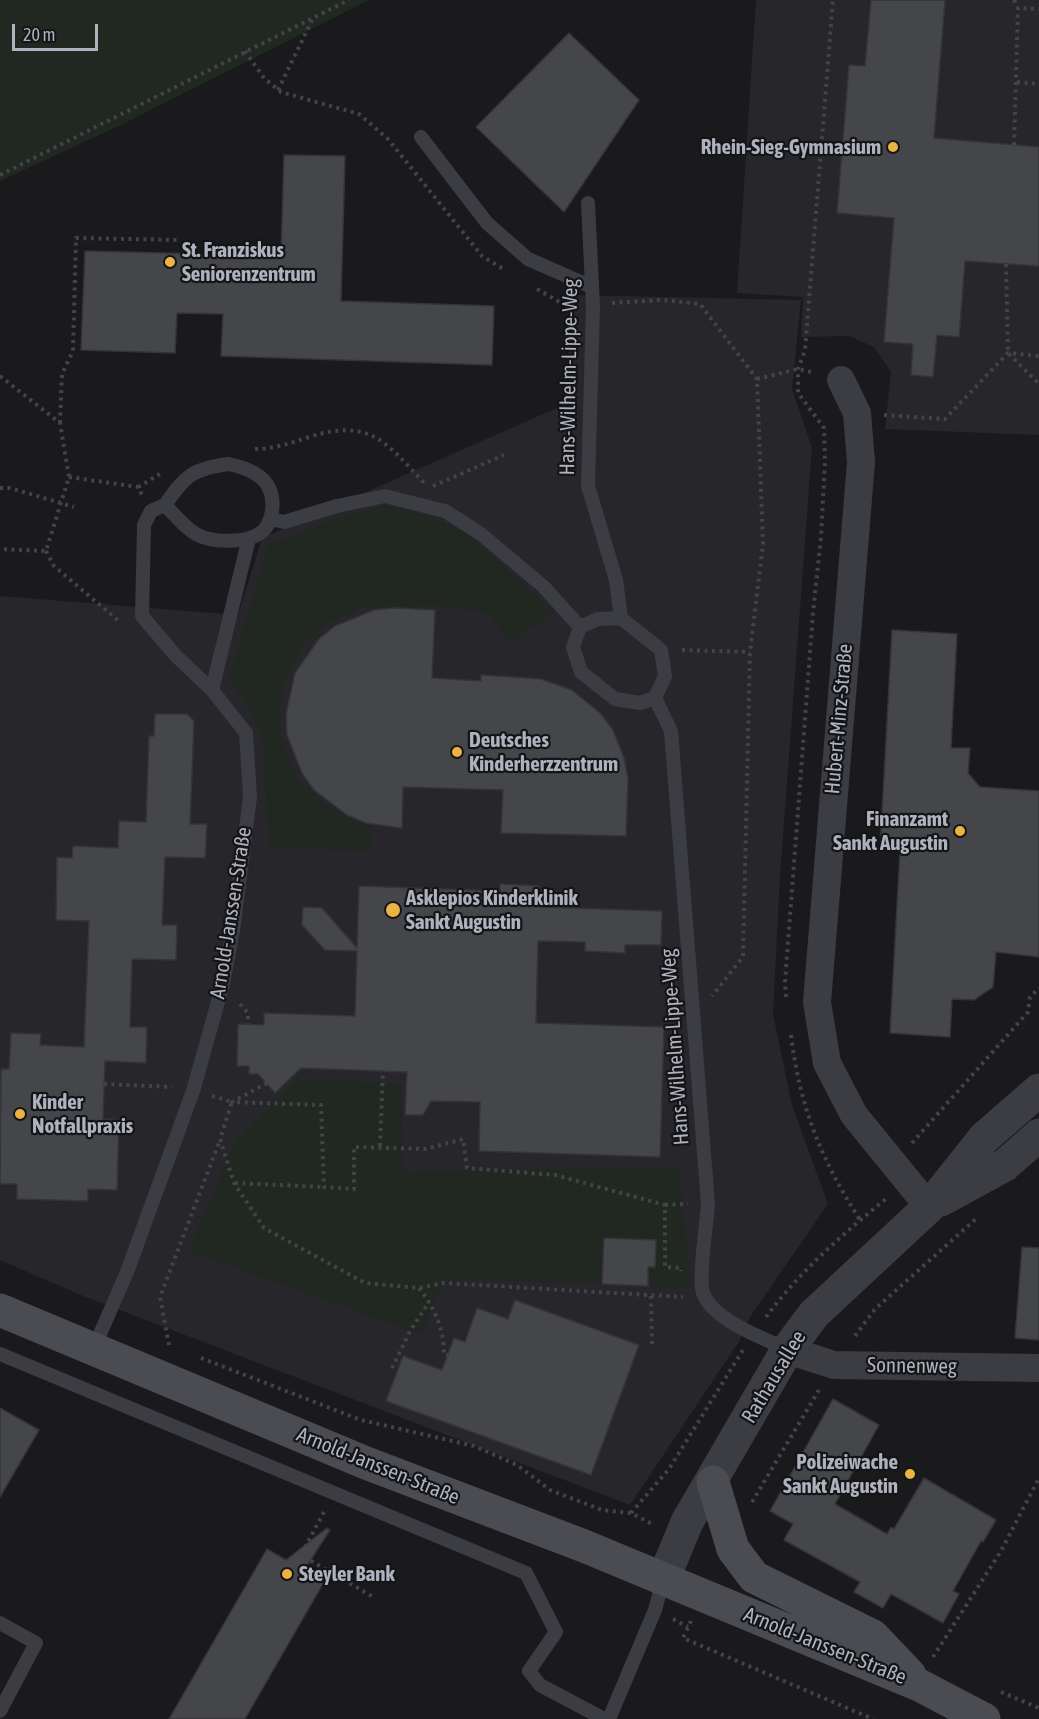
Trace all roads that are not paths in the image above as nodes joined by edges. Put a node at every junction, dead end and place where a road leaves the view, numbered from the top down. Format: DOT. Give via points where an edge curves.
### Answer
graph roads {
  1 [pos="422,137"];
  2 [pos="588,204"];
  3 [pos="592,286"];
  4 [pos="841,380"];
  5 [pos="165,506"];
  6 [pos="271,519"];
  7 [pos="249,538"];
  8 [pos="621,618"];
  9 [pos="580,627"];
  10 [pos="212,690"];
  11 [pos="656,698"];
  12 [pos="1039,1090"];
  13 [pos="1039,1135"];
  14 [pos="929,1207"];
  15 [pos="0,1310"];
  16 [pos="93,1350"];
  17 [pos="787,1350"];
  18 [pos="0,1354"];
  19 [pos="1039,1368"];
  20 [pos="712,1482"];
  21 [pos="663,1580"];
  22 [pos="0,1623"];
  23 [pos="919,1684"];
  24 [pos="992,1705"];
  25 [pos="0,1711"];
  26 [pos="604,1719"];
  27 [pos="609,1719"];
  1 -- 3 [label="lane" via="487,223 528,259"];
  2 -- 3 [label="lane, Hans-Wilhelm-Lippe-Weg"];
  3 -- 8 [label="lane, Hans-Wilhelm-Lippe-Weg" via="588,486 616,580"];
  4 -- 14 [label="street, Hubert-Minz-Straße" via="857,413 861,462 817,1002 826,1063 854,1115"];
  5 -- 6 [label="lane" via="190,473 228,464 261,475 270,488"];
  5 -- 7 [label="lane" via="197,535 213,540"];
  5 -- 10 [label="lane, Arnold-Janssen-Straße" via="151,511 144,525 142,616"];
  6 -- 7 [label="lane" via="262,532"];
  6 -- 9 [label="lane" via="284,522 385,496 445,511 481,534 544,587"];
  7 -- 10 [label="lane"];
  8 -- 9 [label="lane" via="598,619"];
  8 -- 11 [label="lane" via="660,650 665,676"];
  9 -- 11 [label="lane" via="573,647 581,672 615,699 640,703"];
  10 -- 16 [label="lane, Arnold-Janssen-Straße" via="246,733 250,796 233,931 223,984 193,1091"];
  11 -- 17 [label="lane, Hans-Wilhelm-Lippe-Weg" via="671,731 686,900 708,1204 703,1292 720,1315"];
  12 -- 14 [label="street, Rathausallee" via="984,1138"];
  13 -- 14 [label="street, Rathausallee" via="1005,1165"];
  14 -- 17 [label="street, Rathausallee" via="814,1314"];
  15 -- 16 [label="main road, Arnold-Janssen-Straße"];
  16 -- 21 [label="main road, Arnold-Janssen-Straße"];
  17 -- 19 [label="street, Sonnenweg" via="834,1365"];
  17 -- 20 [label="street, Rathausallee"];
  18 -- 26 [label="lane" via="526,1573 556,1632 530,1671 540,1686"];
  20 -- 21 [label="street, Rathausallee" via="678,1538"];
  20 -- 23 [label="main road, Arnold-Janssen-Straße" via="733,1549 754,1577 873,1636"];
  21 -- 23 [label="main road, Arnold-Janssen-Straße"];
  21 -- 27 [label="lane" via="655,1610"];
  22 -- 25 [label="lane" via="36,1642"];
  23 -- 24 [label="main road, Arnold-Janssen-Straße"];
}
